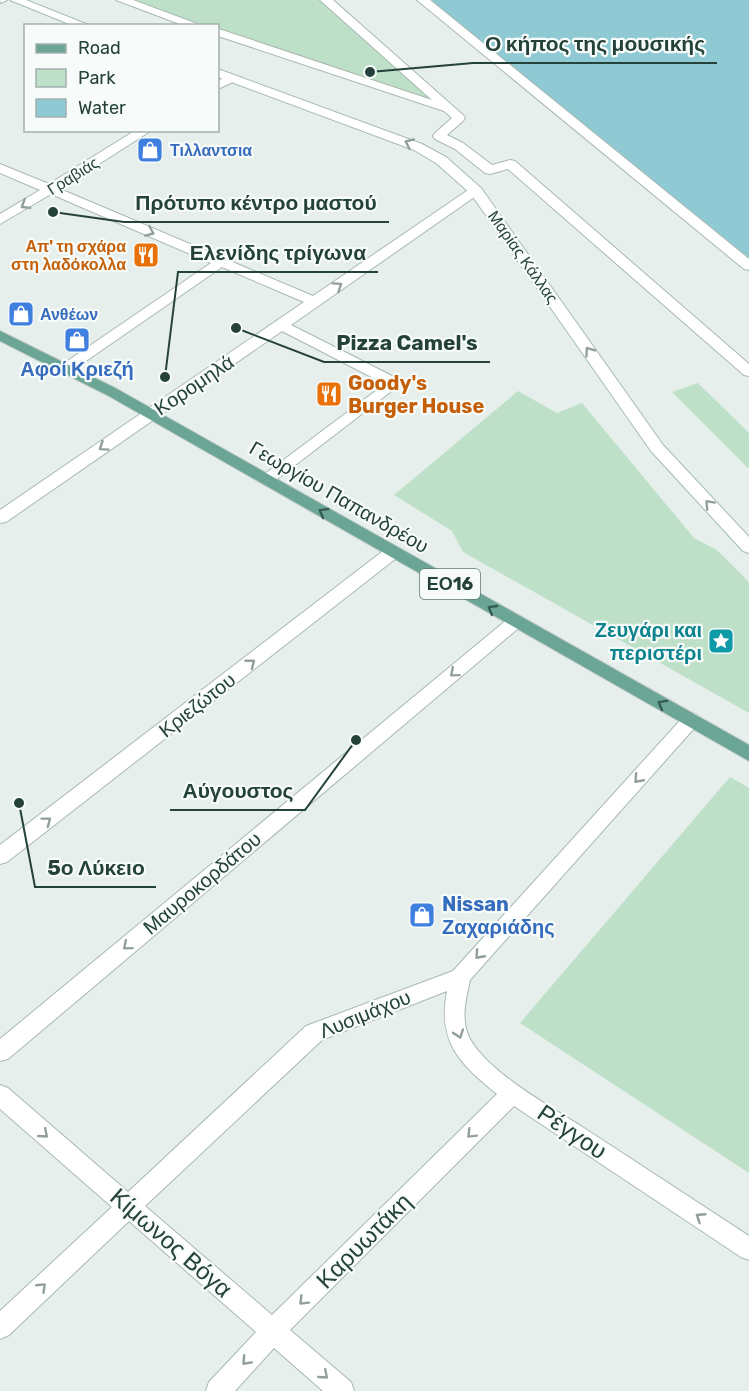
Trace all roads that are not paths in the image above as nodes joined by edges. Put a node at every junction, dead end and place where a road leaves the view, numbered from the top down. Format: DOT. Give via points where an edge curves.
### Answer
graph roads {
  1 [pos="16,0"];
  2 [pos="122,0"];
  3 [pos="326,0"];
  4 [pos="423,0"];
  5 [pos="81,24"];
  6 [pos="192,24"];
  7 [pos="219,32"];
  8 [pos="224,75"];
  9 [pos="450,111"];
  10 [pos="143,132"];
  11 [pos="466,151"];
  12 [pos="441,160"];
  13 [pos="0,168"];
  14 [pos="50,190"];
  15 [pos="476,191"];
  16 [pos="0,220"];
  17 [pos="221,262"];
  18 [pos="749,266"];
  19 [pos="315,302"];
  20 [pos="281,326"];
  21 [pos="0,335"];
  22 [pos="68,367"];
  23 [pos="749,372"];
  24 [pos="151,414"];
  25 [pos="266,479"];
  26 [pos="0,518"];
  27 [pos="749,547"];
  28 [pos="393,552"];
  29 [pos="515,622"];
  30 [pos="691,720"];
  31 [pos="749,754"];
  32 [pos="0,856"];
  33 [pos="460,977"];
  34 [pos="0,1052"];
  35 [pos="512,1093"];
  36 [pos="0,1095"];
  37 [pos="127,1206"];
  38 [pos="749,1249"];
  39 [pos="0,1327"];
  40 [pos="273,1331"];
  41 [pos="218,1391"];
  42 [pos="342,1391"];
  1 -- 5 [label="street"];
  2 -- 6 [label="street"];
  3 -- 9 [label="street"];
  4 -- 18 [label="street"];
  7 -- 9 [label="street"];
  12 -- 8 [label="street, Μαρίας Κάλλας, one-way" via="396,137"];
  9 -- 11 [label="street" via="459,118 439,136"];
  10 -- 14 [label="street, Γραβιάς"];
  11 -- 12 [label="street"];
  11 -- 23 [label="street" via="490,170 510,164"];
  12 -- 15 [label="street, Μαρίας Κάλλας"];
  13 -- 14 [label="street"];
  14 -- 16 [label="street, Γραβιάς, one-way"];
  14 -- 17 [label="street, one-way"];
  19 -- 15 [label="street, Κορομηλά, one-way"];
  27 -- 15 [label="street, Μαρίας Κάλλας, one-way" via="657,448"];
  17 -- 19 [label="street"];
  17 -- 22 [label="street"];
  19 -- 20 [label="street, Κορομηλά"];
  20 -- 24 [label="street, Κορομηλά"];
  20 -- 25 [label="street" via="395,383"];
  21 -- 22 [label="main road, Γεωργίου Παπανδρέου / ΕΟ16"];
  22 -- 24 [label="main road, Γεωργίου Παπανδρέου / ΕΟ16"];
  24 -- 25 [label="main road, Γεωργίου Παπανδρέου / ΕΟ16"];
  24 -- 26 [label="street, Κορομηλά, one-way"];
  28 -- 25 [label="main road, Γεωργίου Παπανδρέου / ΕΟ16, one-way"];
  29 -- 28 [label="main road, Γεωργίου Παπανδρέου / ΕΟ16, one-way"];
  32 -- 28 [label="street, Κριεζώτου, one-way"];
  30 -- 29 [label="main road, Γεωργίου Παπανδρέου / ΕΟ16, one-way"];
  29 -- 34 [label="street, Μαυροκορδάτου, one-way"];
  30 -- 31 [label="main road, Γεωργίου Παπανδρέου / ΕΟ16"];
  30 -- 33 [label="street, Λυσιμάχου, one-way"];
  33 -- 35 [label="street, Ρέγγου, one-way" via="454,1015 458,1035 466,1052"];
  33 -- 37 [label="street, Λυσιμάχου" via="314,1033"];
  38 -- 35 [label="street, Ρέγγου, one-way"];
  35 -- 40 [label="street, Καρυωτάκη, one-way"];
  36 -- 37 [label="street, Κίμωνος Βόγα, one-way"];
  39 -- 37 [label="street, Λυσιμάχου, one-way"];
  37 -- 40 [label="street, Κίμωνος Βόγα"];
  40 -- 41 [label="street, Καρυωτάκη, one-way"];
  40 -- 42 [label="street, Κίμωνος Βόγα, one-way"];
}
